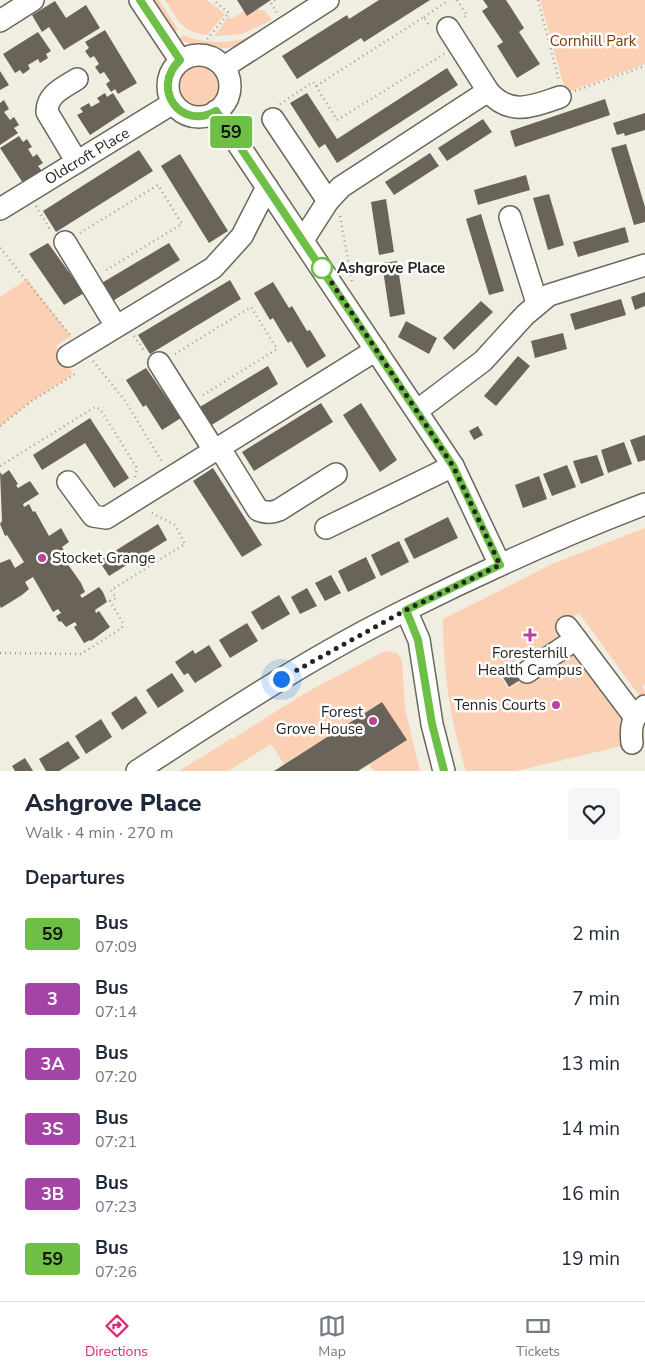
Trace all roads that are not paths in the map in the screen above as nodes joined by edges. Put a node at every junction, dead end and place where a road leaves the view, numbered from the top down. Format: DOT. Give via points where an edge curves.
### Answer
graph roads {
  1 [pos="33,0"];
  2 [pos="140,0"];
  3 [pos="328,0"];
  4 [pos="0,21"];
  5 [pos="448,28"];
  6 [pos="180,60"];
  7 [pos="224,67"];
  8 [pos="77,79"];
  9 [pos="488,91"];
  10 [pos="562,97"];
  11 [pos="173,103"];
  12 [pos="216,111"];
  13 [pos="274,113"];
  14 [pos="76,162"];
  15 [pos="267,187"];
  16 [pos="332,197"];
  17 [pos="0,209"];
  18 [pos="510,217"];
  19 [pos="303,240"];
  20 [pos="65,242"];
  21 [pos="645,265"];
  22 [pos="537,303"];
  23 [pos="121,323"];
  24 [pos="376,350"];
  25 [pos="74,363"];
  26 [pos="159,363"];
  27 [pos="418,410"];
  28 [pos="217,449"];
  29 [pos="453,466"];
  30 [pos="336,474"];
  31 [pos="68,482"];
  32 [pos="645,504"];
  33 [pos="326,528"];
  34 [pos="500,565"];
  35 [pos="406,610"];
  36 [pos="526,672"];
  37 [pos="639,711"];
  38 [pos="632,743"];
  39 [pos="137,771"];
  40 [pos="444,771"];
  1 -- 4 [label="street"];
  2 -- 6 [label="street"];
  3 -- 7 [label="street"];
  5 -- 9 [label="street"];
  6 -- 7 [label="street" via="189,56 208,56"];
  6 -- 11 [label="street" via="168,80 168,92"];
  7 -- 12 [label="street" via="229,78 229,90 225,102"];
  8 -- 14 [label="street" via="53,94 47,103 47,112"];
  9 -- 10 [label="street" via="505,106 520,108"];
  9 -- 16 [label="street" via="353,178"];
  11 -- 12 [label="street" via="182,112 193,116 205,116"];
  11 -- 14 [label="street, Oldcroft Place"];
  12 -- 15 [label="street"];
  13 -- 16 [label="street"];
  14 -- 17 [label="street, Oldcroft Place"];
  15 -- 19 [label="street"];
  15 -- 23 [label="street" via="242,236 213,268"];
  16 -- 19 [label="street"];
  18 -- 22 [label="street"];
  19 -- 24 [label="street"];
  20 -- 23 [label="street"];
  21 -- 22 [label="street" via="561,290"];
  22 -- 27 [label="street" via="483,361"];
  23 -- 25 [label="street"];
  24 -- 27 [label="street"];
  24 -- 28 [label="street"];
  26 -- 28 [label="street"];
  27 -- 29 [label="street"];
  28 -- 30 [label="street" via="258,510 265,512 279,510"];
  28 -- 31 [label="street" via="106,518 92,516"];
  29 -- 33 [label="street"];
  29 -- 34 [label="street"];
  32 -- 34 [label="street"];
  34 -- 35 [label="street"];
  35 -- 39 [label="street" via="281,679"];
  35 -- 40 [label="street" via="418,640 432,724"];
  36 -- 37 [label="street" via="571,633"];
  37 -- 38 [label="street" via="631,731"];
}
